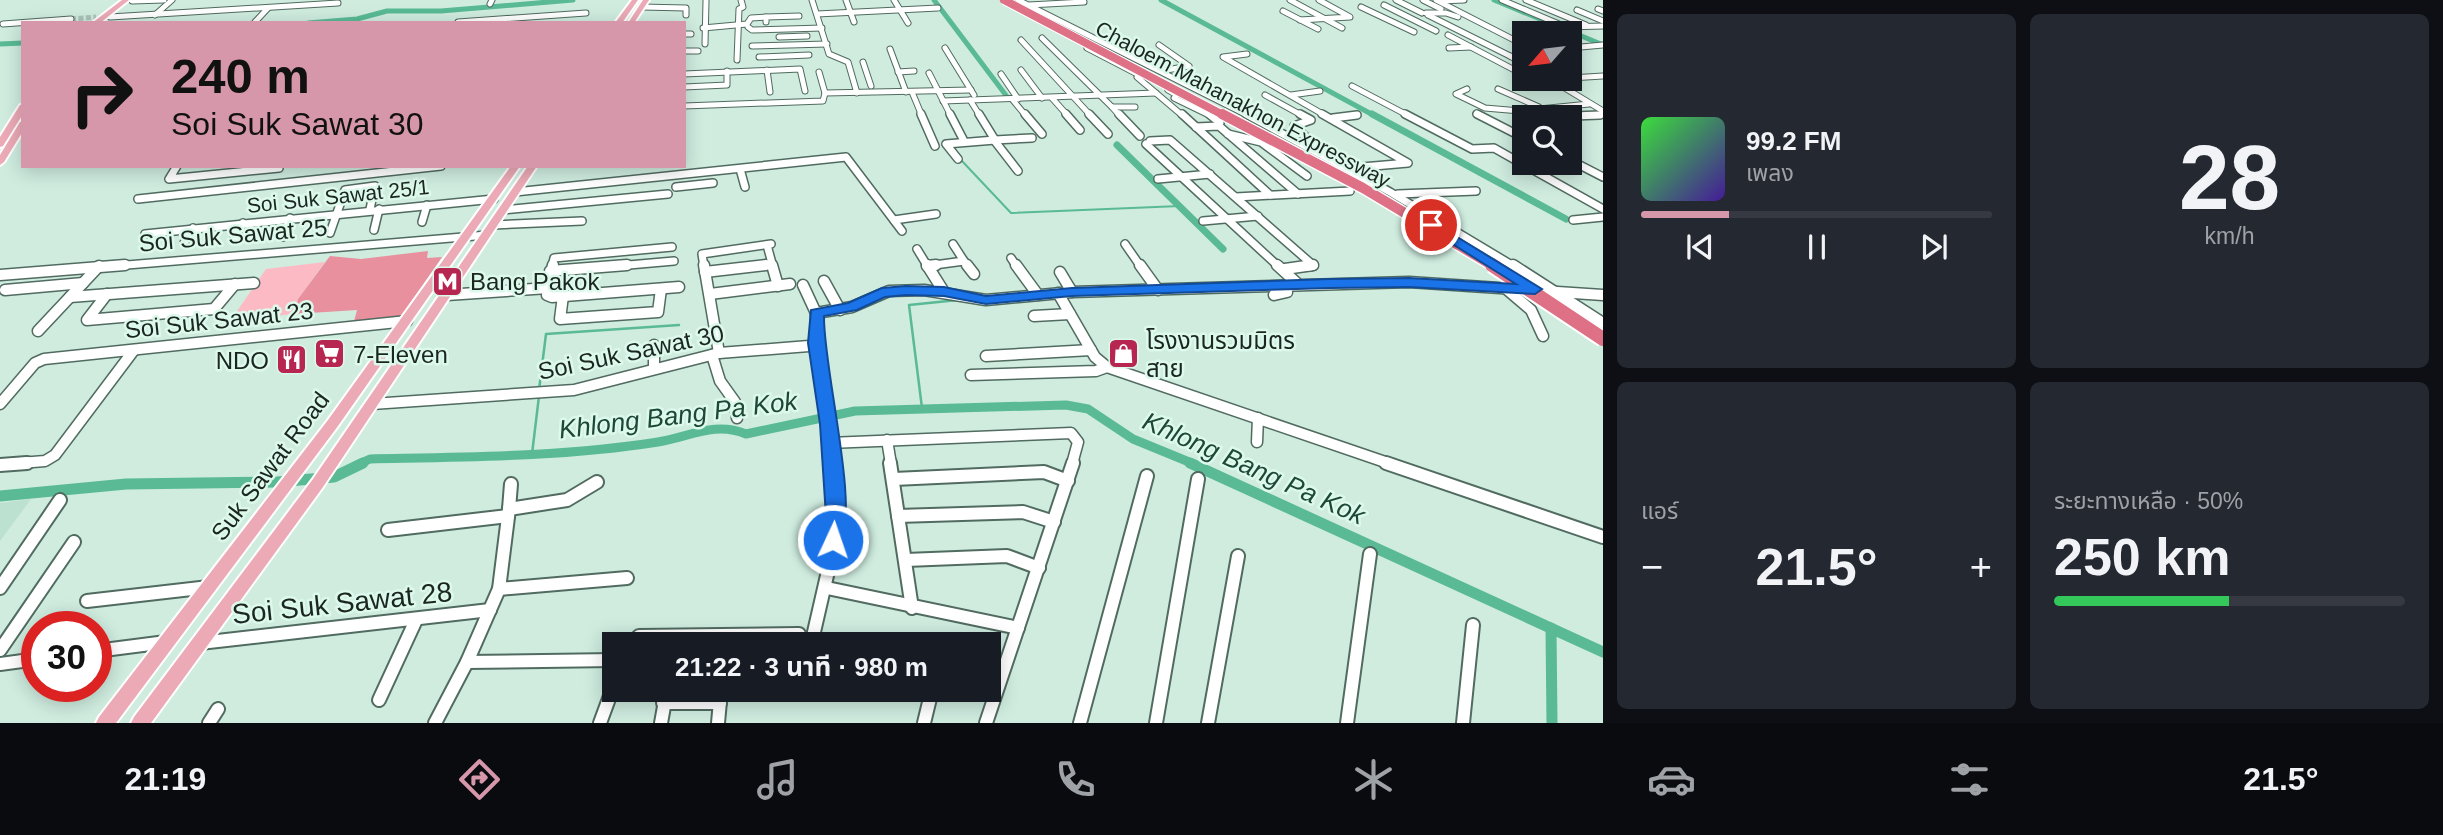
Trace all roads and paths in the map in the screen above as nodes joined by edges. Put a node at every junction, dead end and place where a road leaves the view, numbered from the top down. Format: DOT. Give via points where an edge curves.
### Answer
graph roads {
  1 [pos="131,0"];
  2 [pos="164,0"];
  3 [pos="172,0"];
  4 [pos="741,0"];
  5 [pos="813,0"];
  6 [pos="846,0"];
  7 [pos="894,0"];
  8 [pos="1007,0"];
  9 [pos="1018,0"];
  10 [pos="1290,0"];
  11 [pos="1319,0"];
  12 [pos="1396,0"];
  13 [pos="1463,0"];
  14 [pos="1502,0"];
  15 [pos="1525,0"];
  16 [pos="634,1"];
  17 [pos="706,1"];
  18 [pos="1424,1"];
  19 [pos="1437,1"];
  20 [pos="1084,2"];
  21 [pos="338,3"];
  22 [pos="644,3"];
  23 [pos="683,4"];
  24 [pos="1028,5"];
  25 [pos="1384,5"];
  26 [pos="1562,6"];
  27 [pos="1361,7"];
  28 [pos="1543,7"];
  29 [pos="268,8"];
  30 [pos="938,8"];
  31 [pos="900,10"];
  32 [pos="1443,10"];
  33 [pos="1577,10"];
  34 [pos="887,11"];
  35 [pos="1283,11"];
  36 [pos="851,12"];
  37 [pos="586,13"];
  38 [pos="817,14"];
  39 [pos="1424,14"];
  40 [pos="155,15"];
  41 [pos="686,15"];
  42 [pos="1404,15"];
  43 [pos="141,16"];
  44 [pos="799,16"];
  45 [pos="1380,16"];
  46 [pos="766,17"];
  47 [pos="792,17"];
  48 [pos="1368,17"];
  49 [pos="71,19"];
  50 [pos="106,19"];
  51 [pos="1325,19"];
  52 [pos="95,20"];
  53 [pos="533,20"];
  54 [pos="1300,20"];
  55 [pos="43,21"];
  56 [pos="134,21"];
  57 [pos="256,21"];
  58 [pos="494,21"];
  59 [pos="619,21"];
  60 [pos="632,21"];
  61 [pos="854,22"];
  62 [pos="894,22"];
  63 [pos="21,23"];
  64 [pos="908,23"];
  65 [pos="2,24"];
  66 [pos="740,24"];
  67 [pos="1603,24"];
  68 [pos="748,27"];
  69 [pos="1591,27"];
  70 [pos="703,28"];
  71 [pos="822,28"];
  72 [pos="1342,28"];
  73 [pos="793,29"];
  74 [pos="1318,29"];
  75 [pos="767,30"];
  76 [pos="1056,31"];
  77 [pos="1436,31"];
  78 [pos="1414,32"];
  79 [pos="1448,35"];
  80 [pos="807,36"];
  81 [pos="1042,38"];
  82 [pos="1021,40"];
  83 [pos="1510,41"];
  84 [pos="1512,41"];
  85 [pos="1484,42"];
  86 [pos="705,44"];
  87 [pos="827,44"];
  88 [pos="1159,45"];
  89 [pos="1603,45"];
  90 [pos="752,46"];
  91 [pos="1471,47"];
  92 [pos="1582,47"];
  93 [pos="945,48"];
  94 [pos="1449,48"];
  95 [pos="890,49"];
  96 [pos="782,50"];
  97 [pos="698,51"];
  98 [pos="686,54"];
  99 [pos="1247,54"];
  100 [pos="809,55"];
  101 [pos="759,57"];
  102 [pos="1512,57"];
  103 [pos="737,60"];
  104 [pos="863,62"];
  105 [pos="787,69"];
  106 [pos="1177,69"];
  107 [pos="1512,69"];
  108 [pos="767,70"];
  109 [pos="1021,70"];
  110 [pos="727,71"];
  111 [pos="850,71"];
  112 [pos="866,71"];
  113 [pos="914,71"];
  114 [pos="1161,71"];
  115 [pos="1194,71"];
  116 [pos="820,72"];
  117 [pos="898,72"];
  118 [pos="929,73"];
  119 [pos="686,74"];
  120 [pos="1001,74"];
  121 [pos="1603,76"];
  122 [pos="1136,77"];
  123 [pos="1582,77"];
  124 [pos="1189,78"];
  125 [pos="1177,79"];
  126 [pos="1166,82"];
  127 [pos="1156,84"];
  128 [pos="703,86"];
  129 [pos="871,86"];
  130 [pos="1352,86"];
  131 [pos="686,87"];
  132 [pos="1467,89"];
  133 [pos="1498,89"];
  134 [pos="971,90"];
  135 [pos="805,91"];
  136 [pos="937,91"];
  137 [pos="1321,91"];
  138 [pos="1570,91"];
  139 [pos="769,92"];
  140 [pos="909,92"];
  141 [pos="825,93"];
  142 [pos="857,93"];
  143 [pos="1156,93"];
  144 [pos="1265,94"];
  145 [pos="1101,95"];
  146 [pos="1291,95"];
  147 [pos="1074,96"];
  148 [pos="1052,97"];
  149 [pos="1042,98"];
  150 [pos="1012,99"];
  151 [pos="703,100"];
  152 [pos="974,100"];
  153 [pos="943,102"];
  154 [pos="1589,103"];
  155 [pos="1534,105"];
  156 [pos="1573,105"];
  157 [pos="686,106"];
  158 [pos="1112,107"];
  159 [pos="1135,107"];
  160 [pos="21,110"];
  161 [pos="1512,110"];
  162 [pos="1601,113"];
  163 [pos="1477,114"];
  164 [pos="1357,115"];
  165 [pos="1584,116"];
  166 [pos="1332,118"];
  167 [pos="1219,126"];
  168 [pos="1196,127"];
  169 [pos="21,129"];
  170 [pos="1080,130"];
  171 [pos="1512,132"];
  172 [pos="1042,134"];
  173 [pos="1108,134"];
  174 [pos="1228,134"];
  175 [pos="1140,136"];
  176 [pos="1032,138"];
  177 [pos="994,140"];
  178 [pos="963,141"];
  179 [pos="0,144"];
  180 [pos="935,146"];
  181 [pos="1315,150"];
  182 [pos="969,151"];
  183 [pos="958,159"];
  184 [pos="0,162"];
  185 [pos="1582,166"];
  186 [pos="176,168"];
  187 [pos="279,168"];
  188 [pos="427,168"];
  189 [pos="515,168"];
  190 [pos="532,168"];
  191 [pos="1350,168"];
  192 [pos="740,169"];
  193 [pos="1017,171"];
  194 [pos="694,174"];
  195 [pos="1210,174"];
  196 [pos="1307,176"];
  197 [pos="1182,177"];
  198 [pos="1603,177"];
  199 [pos="1158,179"];
  200 [pos="713,183"];
  201 [pos="696,185"];
  202 [pos="676,187"];
  203 [pos="745,187"];
  204 [pos="1350,191"];
  205 [pos="1476,191"];
  206 [pos="515,192"];
  207 [pos="668,194"];
  208 [pos="1298,194"];
  209 [pos="1398,194"];
  210 [pos="1270,195"];
  211 [pos="1236,197"];
  212 [pos="138,199"];
  213 [pos="494,199"];
  214 [pos="427,205"];
  215 [pos="374,209"];
  216 [pos="1603,209"];
  217 [pos="503,210"];
  218 [pos="336,212"];
  219 [pos="936,214"];
  220 [pos="1258,216"];
  221 [pos="1603,216"];
  222 [pos="290,218"];
  223 [pos="1229,219"];
  224 [pos="894,220"];
  225 [pos="1573,220"];
  226 [pos="582,221"];
  227 [pos="1203,221"];
  228 [pos="422,222"];
  229 [pos="243,223"];
  230 [pos="193,228"];
  231 [pos="374,230"];
  232 [pos="490,230"];
  233 [pos="902,231"];
  234 [pos="330,233"];
  235 [pos="145,234"];
  236 [pos="470,234"];
  237 [pos="283,237"];
  238 [pos="234,239"];
  239 [pos="184,243"];
  240 [pos="953,244"];
  241 [pos="1125,244"];
  242 [pos="672,247"];
  243 [pos="917,249"];
  244 [pos="1011,258"];
  245 [pos="674,261"];
  246 [pos="964,261"];
  247 [pos="772,264"];
  248 [pos="99,266"];
  249 [pos="927,266"];
  250 [pos="1285,270"];
  251 [pos="550,271"];
  252 [pos="705,272"];
  253 [pos="1060,272"];
  254 [pos="975,274"];
  255 [pos="0,275"];
  256 [pos="824,281"];
  257 [pos="83,283"];
  258 [pos="254,283"];
  259 [pos="235,284"];
  260 [pos="790,284"];
  261 [pos="803,285"];
  262 [pos="1286,285"];
  263 [pos="1299,285"];
  264 [pos="778,286"];
  265 [pos="679,287"];
  266 [pos="1504,287"];
  267 [pos="548,288"];
  268 [pos="661,289"];
  269 [pos="1535,289"];
  270 [pos="5,290"];
  271 [pos="1158,290"];
  272 [pos="1556,291"];
  273 [pos="944,292"];
  274 [pos="1072,292"];
  275 [pos="709,293"];
  276 [pos="1058,293"];
  277 [pos="107,294"];
  278 [pos="447,295"];
  279 [pos="1038,295"];
  280 [pos="1274,295"];
  281 [pos="1603,295"];
  282 [pos="564,296"];
  283 [pos="70,297"];
  284 [pos="840,310"];
  285 [pos="817,313"];
  286 [pos="1588,313"];
  287 [pos="1070,314"];
  288 [pos="1603,314"];
  289 [pos="1034,316"];
  290 [pos="407,321"];
  291 [pos="1603,323"];
  292 [pos="38,331"];
  293 [pos="1603,335"];
  294 [pos="1543,336"];
  295 [pos="816,343"];
  296 [pos="654,345"];
  297 [pos="134,350"];
  298 [pos="1091,351"];
  299 [pos="715,354"];
  300 [pos="986,356"];
  301 [pos="1107,367"];
  302 [pos="654,369"];
  303 [pos="971,375"];
  304 [pos="0,404"];
  305 [pos="372,404"];
  306 [pos="737,418"];
  307 [pos="1258,418"];
  308 [pos="887,440"];
  309 [pos="1257,442"];
  310 [pos="829,443"];
  311 [pos="305,461"];
  312 [pos="0,465"];
  313 [pos="1147,476"];
  314 [pos="894,479"];
  315 [pos="1198,479"];
  316 [pos="1068,481"];
  317 [pos="597,482"];
  318 [pos="511,484"];
  319 [pos="286,486"];
  320 [pos="60,500"];
  321 [pos="508,512"];
  322 [pos="898,516"];
  323 [pos="1054,522"];
  324 [pos="388,530"];
  325 [pos="1603,537"];
  326 [pos="74,542"];
  327 [pos="1370,554"];
  328 [pos="1238,556"];
  329 [pos="906,559"];
  330 [pos="1039,568"];
  331 [pos="626,578"];
  332 [pos="210,587"];
  333 [pos="0,588"];
  334 [pos="827,588"];
  335 [pos="499,589"];
  336 [pos="87,601"];
  337 [pos="912,608"];
  338 [pos="489,610"];
  339 [pos="416,620"];
  340 [pos="1472,625"];
  341 [pos="1018,628"];
  342 [pos="814,632"];
  343 [pos="166,642"];
  344 [pos="200,643"];
  345 [pos="112,649"];
  346 [pos="0,650"];
  347 [pos="602,660"];
  348 [pos="21,661"];
  349 [pos="467,662"];
  350 [pos="0,664"];
  351 [pos="379,700"];
  352 [pos="608,702"];
  353 [pos="664,702"];
  354 [pos="720,702"];
  355 [pos="929,702"];
  356 [pos="218,709"];
  357 [pos="105,723"];
  358 [pos="140,723"];
  359 [pos="209,723"];
  360 [pos="435,723"];
  361 [pos="600,723"];
  362 [pos="661,723"];
  363 [pos="718,723"];
  364 [pos="923,723"];
  365 [pos="986,723"];
  366 [pos="1080,723"];
  367 [pos="1156,723"];
  368 [pos="1209,723"];
  369 [pos="1347,723"];
  370 [pos="1463,723"];
  1 -- 2 [label="street"];
  1 -- 50 [label="main road"];
  3 -- 40 [label="street"];
  4 -- 66 [label="street"];
  5 -- 38 [label="street"];
  6 -- 36 [label="street"];
  7 -- 31 [label="street"];
  8 -- 126 [label="street"];
  8 -- 293 [label="highway, Chaloem Mahanakhon Expressway, bridge" via="1363,188"];
  9 -- 24 [label="street"];
  10 -- 51 [label="street"];
  11 -- 51 [label="street" via="1350,16"];
  12 -- 39 [label="street"];
  13 -- 19 [label="street"];
  14 -- 69 [label="street" via="1566,27"];
  15 -- 28 [label="street"];
  16 -- 59 [label="main road"];
  17 -- 70 [label="street"];
  18 -- 19 [label="street"];
  18 -- 32 [label="street"];
  19 -- 84 [label="street"];
  20 -- 24 [label="street"];
  21 -- 29 [label="street"];
  22 -- 23 [label="street"];
  22 -- 41 [label="street" via="686,8"];
  22 -- 60 [label="main road"];
  24 -- 114 [label="street"];
  25 -- 42 [label="street"];
  26 -- 28 [label="street"];
  27 -- 45 [label="street"];
  28 -- 69 [label="street"];
  29 -- 40 [label="street"];
  29 -- 57 [label="street"];
  30 -- 31 [label="street"];
  31 -- 34 [label="street"];
  31 -- 64 [label="street"];
  33 -- 67 [label="street"];
  34 -- 36 [label="street"];
  34 -- 62 [label="street"];
  35 -- 54 [label="street"];
  36 -- 38 [label="street"];
  36 -- 61 [label="street"];
  37 -- 53 [label="street" via="550,13"];
  38 -- 71 [label="street"];
  39 -- 42 [label="street"];
  39 -- 83 [label="street" via="1450,13"];
  39 -- 85 [label="street"];
  40 -- 43 [label="street"];
  42 -- 45 [label="street"];
  42 -- 77 [label="street"];
  43 -- 50 [label="street"];
  43 -- 56 [label="street"];
  44 -- 47 [label="street"];
  45 -- 48 [label="street"];
  45 -- 78 [label="street"];
  46 -- 47 [label="street"];
  46 -- 66 [label="street"];
  46 -- 75 [label="street"];
  47 -- 73 [label="street"];
  49 -- 55 [label="street"];
  50 -- 52 [label="main road"];
  51 -- 54 [label="street"];
  51 -- 72 [label="street"];
  53 -- 58 [label="street"];
  54 -- 74 [label="street"];
  63 -- 65 [label="street"];
  66 -- 70 [label="street"];
  66 -- 103 [label="street"];
  67 -- 69 [label="street"];
  68 -- 75 [label="street"];
  70 -- 86 [label="street"];
  71 -- 73 [label="street"];
  71 -- 87 [label="street"];
  73 -- 75 [label="street"];
  76 -- 127 [label="street"];
  79 -- 91 [label="street"];
  80 -- 96 [label="street" via="779,36"];
  81 -- 145 [label="street"];
  82 -- 147 [label="street"];
  83 -- 85 [label="street"];
  85 -- 102 [label="street"];
  87 -- 96 [label="street"];
  87 -- 111 [label="street" via="830,55 848,62"];
  88 -- 106 [label="street" via="1189,66"];
  89 -- 92 [label="street"];
  90 -- 96 [label="street"];
  91 -- 94 [label="street"];
  91 -- 107 [label="street"];
  93 -- 134 [label="street"];
  95 -- 117 [label="street"];
  96 -- 100 [label="street"];
  96 -- 101 [label="street"];
  96 -- 105 [label="street"];
  97 -- 98 [label="street"];
  99 -- 146 [label="street" via="1223,57"];
  104 -- 112 [label="street"];
  105 -- 108 [label="street"];
  105 -- 135 [label="street" via="800,69"];
  106 -- 114 [label="street"];
  106 -- 115 [label="street"];
  108 -- 110 [label="street"];
  108 -- 139 [label="street"];
  109 -- 149 [label="street"];
  110 -- 119 [label="street"];
  110 -- 128 [label="street" via="727,85"];
  111 -- 112 [label="street"];
  111 -- 142 [label="street"];
  112 -- 129 [label="street"];
  113 -- 117 [label="street"];
  114 -- 125 [label="street"];
  116 -- 141 [label="street"];
  117 -- 140 [label="street"];
  118 -- 136 [label="street"];
  120 -- 150 [label="street"];
  121 -- 123 [label="street"];
  122 -- 143 [label="street"];
  124 -- 125 [label="street"];
  125 -- 126 [label="street"];
  125 -- 181 [label="street"];
  126 -- 127 [label="street"];
  126 -- 269 [label="street" via="1353,180"];
  127 -- 167 [label="street" via="1177,95 1174,98 1207,112"];
  128 -- 131 [label="street"];
  128 -- 151 [label="street"];
  130 -- 216 [label="street" via="1472,149 1494,148"];
  132 -- 161 [label="street" via="1455,94 1485,108"];
  133 -- 155 [label="street"];
  134 -- 136 [label="street"];
  134 -- 152 [label="street"];
  136 -- 140 [label="street"];
  136 -- 153 [label="street"];
  137 -- 146 [label="street"];
  138 -- 154 [label="street"];
  140 -- 142 [label="street"];
  140 -- 180 [label="street"];
  141 -- 142 [label="street"];
  141 -- 157 [label="street" via="823,101"];
  143 -- 145 [label="street"];
  143 -- 168 [label="street"];
  144 -- 181 [label="street" via="1311,120 1294,126 1318,146"];
  145 -- 147 [label="street"];
  145 -- 158 [label="street"];
  146 -- 166 [label="street"];
  147 -- 148 [label="street"];
  147 -- 173 [label="street"];
  148 -- 149 [label="street"];
  148 -- 170 [label="street"];
  149 -- 150 [label="street"];
  150 -- 152 [label="street"];
  150 -- 172 [label="street"];
  152 -- 153 [label="street"];
  152 -- 177 [label="street"];
  153 -- 178 [label="street"];
  154 -- 156 [label="street"];
  154 -- 162 [label="street"];
  158 -- 159 [label="street"];
  158 -- 175 [label="street"];
  160 -- 179 [label="main road"];
  162 -- 165 [label="street"];
  163 -- 171 [label="street"];
  164 -- 166 [label="street"];
  166 -- 191 [label="street" via="1408,163"];
  167 -- 168 [label="street"];
  167 -- 174 [label="street"];
  168 -- 210 [label="street"];
  169 -- 184 [label="main road"];
  174 -- 196 [label="street" via="1266,144"];
  174 -- 208 [label="street"];
  176 -- 177 [label="street"];
  177 -- 178 [label="street"];
  177 -- 193 [label="street"];
  178 -- 182 [label="street"];
  178 -- 183 [label="street" via="946,144"];
  181 -- 191 [label="street"];
  185 -- 198 [label="street"];
  186 -- 187 [label="street" via="169,179"];
  188 -- 212 [label="street"];
  189 -- 213 [label="main road, Suk Sawat Road"];
  190 -- 206 [label="main road, Suk Sawat Road"];
  191 -- 209 [label="street"];
  192 -- 194 [label="street"];
  192 -- 203 [label="street"];
  192 -- 224 [label="street" via="846,157"];
  194 -- 201 [label="street"];
  194 -- 206 [label="street"];
  195 -- 197 [label="street"];
  195 -- 197 [label="street" via="1170,140 1148,142"];
  195 -- 211 [label="street"];
  197 -- 199 [label="street"];
  197 -- 223 [label="street"];
  200 -- 201 [label="street"];
  201 -- 202 [label="street"];
  204 -- 208 [label="street"];
  205 -- 209 [label="street"];
  206 -- 217 [label="main road, Suk Sawat Road"];
  207 -- 217 [label="street"];
  208 -- 210 [label="street"];
  209 -- 272 [label="street"];
  210 -- 211 [label="street"];
  211 -- 220 [label="street"];
  213 -- 214 [label="street, Soi Suk Sawat 25/1"];
  213 -- 236 [label="main road, Suk Sawat Road"];
  214 -- 215 [label="street, Soi Suk Sawat 25/1"];
  214 -- 228 [label="street"];
  215 -- 218 [label="street, Soi Suk Sawat 25/1"];
  215 -- 218 [label="street" via="376,187 344,191"];
  215 -- 231 [label="street"];
  217 -- 232 [label="main road, Suk Sawat Road"];
  218 -- 222 [label="street, Soi Suk Sawat 25/1"];
  218 -- 234 [label="street"];
  219 -- 224 [label="street"];
  220 -- 223 [label="street"];
  220 -- 250 [label="street" via="1314,266"];
  221 -- 225 [label="street"];
  222 -- 229 [label="street, Soi Suk Sawat 25/1"];
  222 -- 237 [label="street"];
  223 -- 227 [label="street"];
  223 -- 250 [label="street"];
  224 -- 233 [label="street"];
  226 -- 232 [label="street, Soi Suk Sawat 25"];
  229 -- 230 [label="street, Soi Suk Sawat 25/1"];
  229 -- 238 [label="street"];
  230 -- 235 [label="street, Soi Suk Sawat 25/1"];
  230 -- 239 [label="street"];
  232 -- 236 [label="street, Soi Suk Sawat 25"];
  232 -- 278 [label="main road, Suk Sawat Road"];
  236 -- 248 [label="street, Soi Suk Sawat 25"];
  236 -- 290 [label="main road, Suk Sawat Road"];
  240 -- 246 [label="street"];
  241 -- 271 [label="street"];
  242 -- 251 [label="street" via="560,256 551,261"];
  243 -- 249 [label="street"];
  244 -- 279 [label="street"];
  245 -- 251 [label="street"];
  246 -- 249 [label="street"];
  246 -- 254 [label="street"];
  247 -- 252 [label="street"];
  247 -- 252 [label="street" via="769,244 706,251 702,254"];
  247 -- 264 [label="street"];
  248 -- 255 [label="street, Soi Suk Sawat 25"];
  248 -- 257 [label="street"];
  249 -- 273 [label="street"];
  250 -- 263 [label="street"];
  251 -- 267 [label="street"];
  252 -- 275 [label="street"];
  253 -- 274 [label="street"];
  256 -- 284 [label="street"];
  257 -- 270 [label="street"];
  257 -- 283 [label="street"];
  258 -- 259 [label="street"];
  259 -- 277 [label="street"];
  259 -- 277 [label="street" via="218,307 210,310 86,320"];
  260 -- 264 [label="street"];
  261 -- 285 [label="street"];
  262 -- 263 [label="street"];
  262 -- 271 [label="street"];
  262 -- 280 [label="street" via="1287,292"];
  263 -- 266 [label="street" via="1409,282"];
  264 -- 275 [label="street"];
  265 -- 268 [label="street"];
  266 -- 269 [label="street"];
  266 -- 294 [label="street" via="1531,310"];
  267 -- 278 [label="street"];
  267 -- 282 [label="street" via="547,295"];
  268 -- 282 [label="street"];
  268 -- 282 [label="street" via="658,312 560,319"];
  269 -- 272 [label="street"];
  269 -- 293 [label="street"];
  271 -- 274 [label="street"];
  272 -- 281 [label="street"];
  272 -- 286 [label="street"];
  273 -- 279 [label="street" via="986,300"];
  273 -- 284 [label="street" via="889,291"];
  274 -- 276 [label="street"];
  275 -- 299 [label="street"];
  276 -- 279 [label="street"];
  276 -- 287 [label="street"];
  277 -- 283 [label="street"];
  278 -- 305 [label="main road, Suk Sawat Road"];
  283 -- 292 [label="street"];
  284 -- 285 [label="street"];
  285 -- 295 [label="street"];
  286 -- 288 [label="street"];
  286 -- 291 [label="street"];
  287 -- 289 [label="street"];
  287 -- 298 [label="street"];
  290 -- 297 [label="street, Soi Suk Sawat 23"];
  290 -- 311 [label="main road, Suk Sawat Road"];
  295 -- 299 [label="street, Soi Suk Sawat 30"];
  295 -- 310 [label="street"];
  296 -- 302 [label="street"];
  297 -- 304 [label="street, Soi Suk Sawat 23" via="44,359 35,363"];
  297 -- 312 [label="street" via="55,455 45,461"];
  298 -- 300 [label="street"];
  298 -- 301 [label="street"];
  299 -- 302 [label="street, Soi Suk Sawat 30"];
  299 -- 306 [label="street" via="720,381 735,402"];
  301 -- 303 [label="street"];
  301 -- 307 [label="street"];
  302 -- 305 [label="street, Soi Suk Sawat 30" via="607,383 540,394"];
  305 -- 344 [label="main road, Suk Sawat Road"];
  307 -- 309 [label="street"];
  307 -- 325 [label="street"];
  308 -- 310 [label="street"];
  308 -- 314 [label="street"];
  308 -- 316 [label="street" via="1070,433 1078,442"];
  310 -- 334 [label="street" via="836,516"];
  311 -- 319 [label="main road, Suk Sawat Road"];
  313 -- 366 [label="street"];
  314 -- 316 [label="street" via="1044,472"];
  314 -- 322 [label="street"];
  315 -- 367 [label="street"];
  316 -- 323 [label="street"];
  317 -- 321 [label="street" via="570,502"];
  318 -- 321 [label="street"];
  319 -- 332 [label="main road, Suk Sawat Road"];
  320 -- 333 [label="street"];
  321 -- 324 [label="street"];
  321 -- 335 [label="street"];
  322 -- 323 [label="street" via="1023,512"];
  322 -- 329 [label="street"];
  323 -- 330 [label="street"];
  326 -- 346 [label="street"];
  327 -- 369 [label="street"];
  328 -- 368 [label="street"];
  329 -- 330 [label="street" via="1007,556"];
  329 -- 337 [label="street"];
  330 -- 341 [label="street"];
  331 -- 335 [label="street"];
  332 -- 336 [label="street"];
  332 -- 343 [label="main road, Suk Sawat Road"];
  334 -- 337 [label="street"];
  334 -- 342 [label="street"];
  335 -- 338 [label="street"];
  337 -- 341 [label="street"];
  338 -- 339 [label="street, Soi Suk Sawat 28"];
  338 -- 349 [label="street"];
  339 -- 344 [label="street, Soi Suk Sawat 28"];
  339 -- 351 [label="street"];
  340 -- 370 [label="street"];
  341 -- 365 [label="street"];
  343 -- 345 [label="street"];
  343 -- 357 [label="main road, Suk Sawat Road"];
  344 -- 358 [label="main road, Suk Sawat Road"];
  347 -- 349 [label="street"];
  348 -- 350 [label="street"];
  349 -- 360 [label="street"];
  352 -- 361 [label="street"];
  353 -- 362 [label="street"];
  354 -- 363 [label="street"];
  355 -- 364 [label="street"];
  356 -- 359 [label="street"];
}
